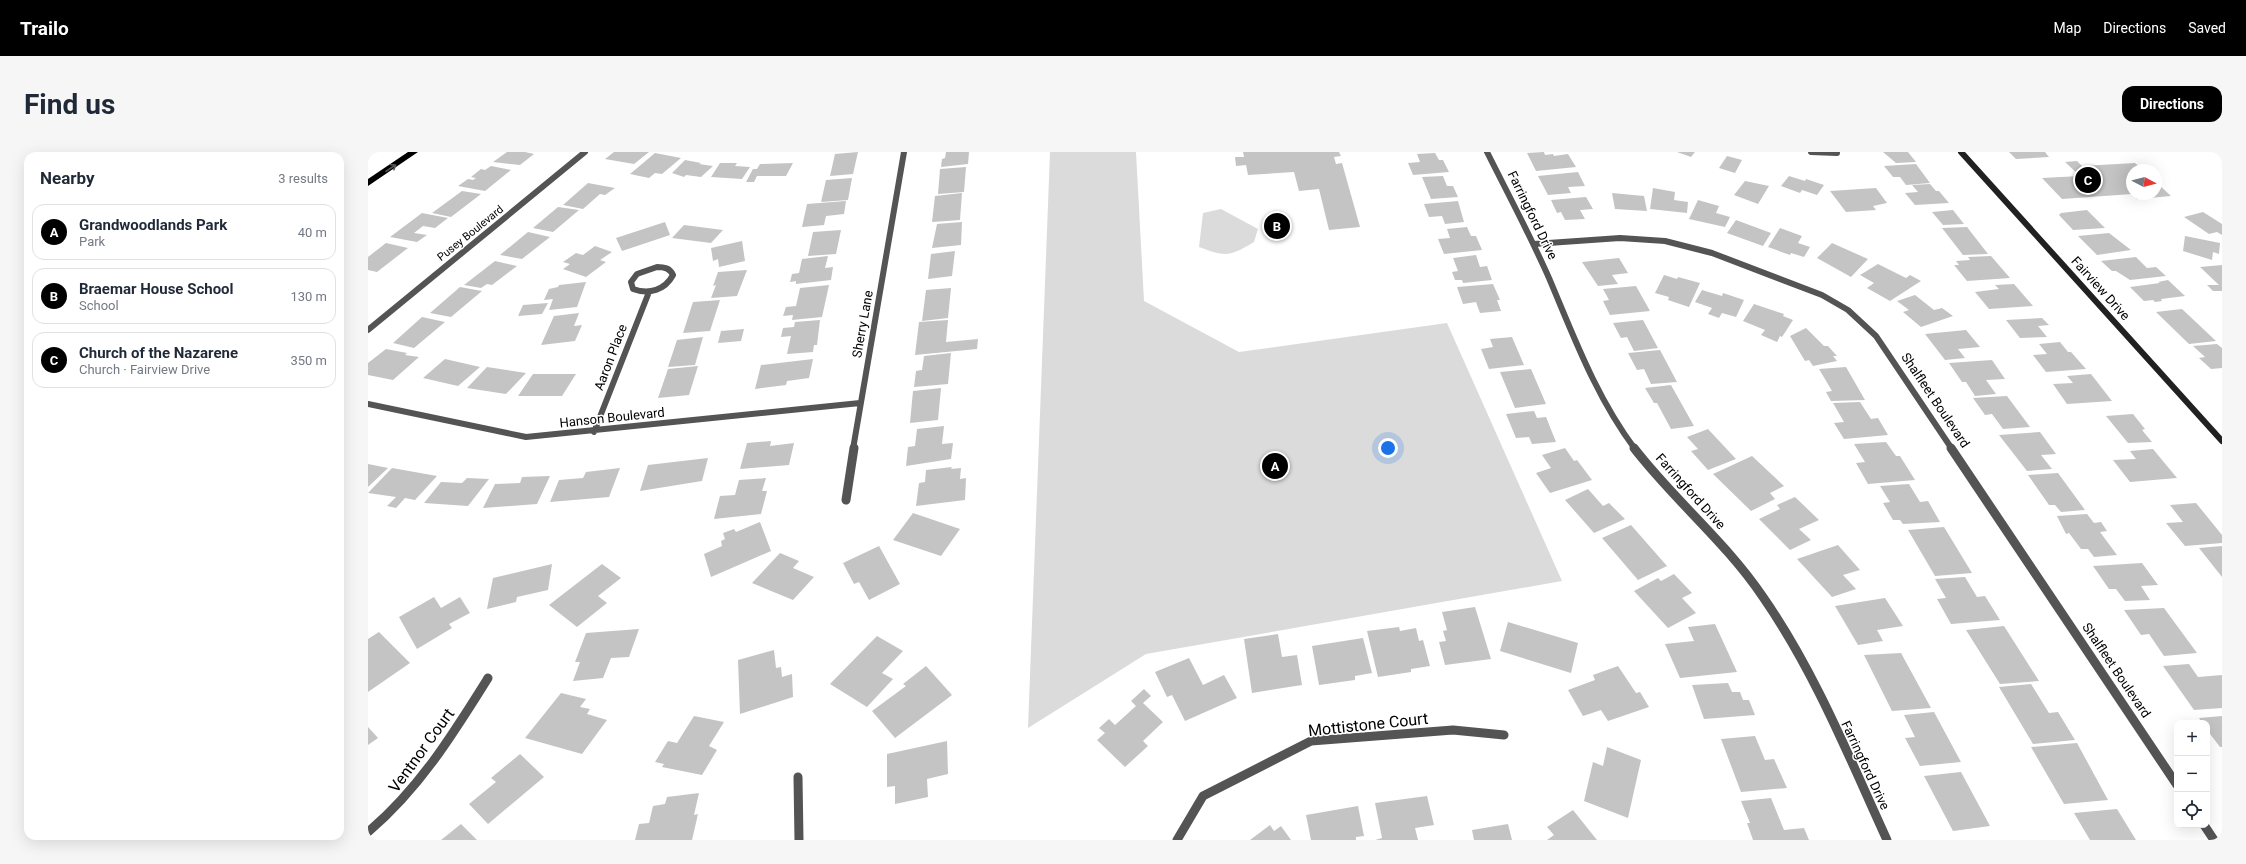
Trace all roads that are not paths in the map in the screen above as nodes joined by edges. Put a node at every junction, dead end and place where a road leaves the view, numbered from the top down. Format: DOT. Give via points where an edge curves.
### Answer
graph roads {
  1 [pos="414,152"];
  2 [pos="585,152"];
  3 [pos="904,152"];
  4 [pos="1487,152"];
  5 [pos="1811,152"];
  6 [pos="1961,152"];
  7 [pos="1837,153"];
  8 [pos="368,183"];
  9 [pos="1534,244"];
  10 [pos="648,292"];
  11 [pos="368,330"];
  12 [pos="860,403"];
  13 [pos="368,404"];
  14 [pos="594,432"];
  15 [pos="2222,441"];
  16 [pos="846,500"];
  17 [pos="488,678"];
  18 [pos="1504,735"];
  19 [pos="798,777"];
  20 [pos="2174,781"];
  21 [pos="2206,828"];
  22 [pos="368,832"];
  23 [pos="799,840"];
  24 [pos="1177,840"];
  25 [pos="1887,840"];
  26 [pos="2214,840"];
  8 -- 1 [label="highway, one-way"];
  2 -- 11 [label="street, Pusey Boulevard"];
  3 -- 12 [label="street, Sherry Lane"];
  4 -- 9 [label="street, Farringford Drive"];
  5 -- 7 [label="street"];
  6 -- 15 [label="main road, Fairview Drive"];
  9 -- 20 [label="street, Shalfleet Boulevard" via="1619,238 1680,244 1803,287 1836,302 1858,317 1876,336"];
  9 -- 25 [label="street, Farringford Drive" via="1591,377 1623,434 1669,489 1723,545 1763,596 1794,645 1822,699"];
  10 -- 10 [label="street" via="637,291 631,286 631,282 638,274 657,267 669,268 673,275 668,283"];
  10 -- 14 [label="street, Aaron Place"];
  12 -- 14 [label="street, Hanson Boulevard"];
  12 -- 16 [label="street, Sherry Lane"];
  13 -- 14 [label="street, Hanson Boulevard" via="526,438"];
  17 -- 22 [label="street, Ventnor Court" via="422,780 402,803"];
  18 -- 24 [label="street, Mottistone Court" via="1453,730 1311,741 1203,796"];
  19 -- 23 [label="street"];
  21 -- 26 [label="street"];
}
